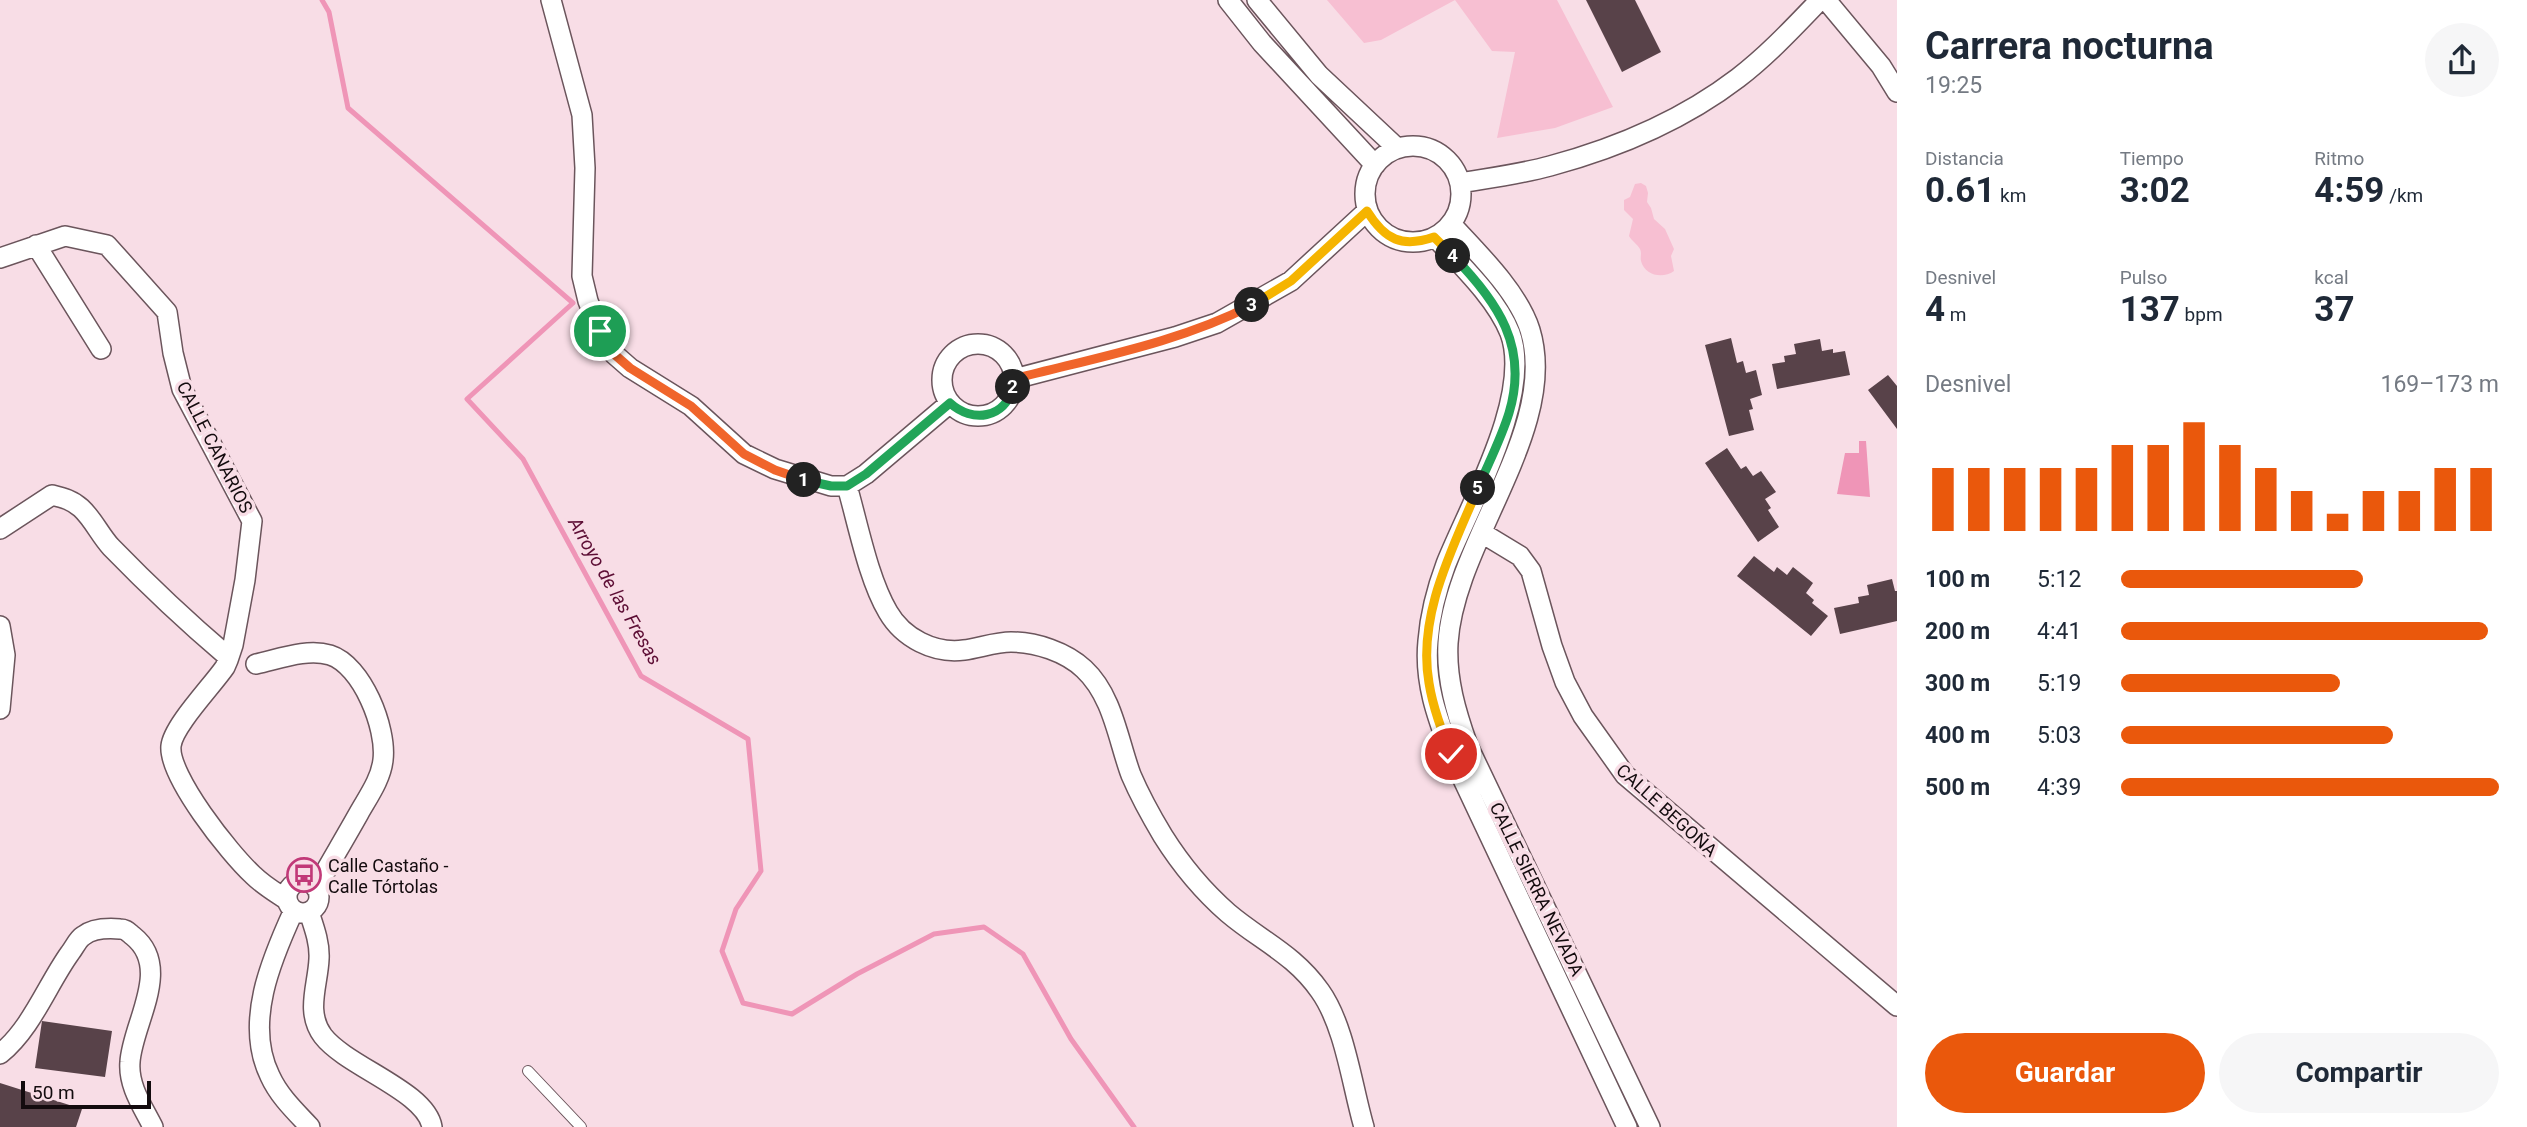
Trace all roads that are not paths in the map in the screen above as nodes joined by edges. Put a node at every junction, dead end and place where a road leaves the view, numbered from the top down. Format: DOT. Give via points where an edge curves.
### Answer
graph roads {
  1 [pos="551,0"];
  2 [pos="1228,0"];
  3 [pos="1257,0"];
  4 [pos="1819,0"];
  5 [pos="1826,0"];
  6 [pos="1897,92"];
  7 [pos="1397,148"];
  8 [pos="1375,165"];
  9 [pos="1460,183"];
  10 [pos="1367,211"];
  11 [pos="1451,224"];
  12 [pos="1434,237"];
  13 [pos="36,245"];
  14 [pos="0,258"];
  15 [pos="101,349"];
  16 [pos="1014,379"];
  17 [pos="950,403"];
  18 [pos="847,486"];
  19 [pos="0,528"];
  20 [pos="1482,533"];
  21 [pos="0,626"];
  22 [pos="228,660"];
  23 [pos="256,664"];
  24 [pos="0,709"];
  25 [pos="316,888"];
  26 [pos="297,907"];
  27 [pos="1897,1006"];
  28 [pos="0,1054"];
  29 [pos="528,1071"];
  30 [pos="153,1127"];
  31 [pos="310,1127"];
  32 [pos="432,1127"];
  33 [pos="581,1127"];
  34 [pos="1364,1127"];
  35 [pos="1627,1127"];
  36 [pos="1650,1127"];
  1 -- 18 [label="street" via="582,115 582,276 587,301 614,354 691,406 744,454 805,480"];
  2 -- 8 [label="street" via="1270,53"];
  3 -- 7 [label="street" via="1319,75"];
  4 -- 9 [label="street" via="1739,77 1658,126 1615,146 1548,166"];
  5 -- 6 [label="street"];
  7 -- 8 [label="street"];
  7 -- 9 [label="street" via="1432,150 1450,162"];
  8 -- 10 [label="street" via="1367,180"];
  9 -- 11 [label="street" via="1458,213"];
  10 -- 12 [label="street" via="1391,238 1413,243"];
  10 -- 16 [label="street" via="1291,281 1217,323"];
  11 -- 12 [label="street"];
  11 -- 20 [label="street, CALLE SIERRA NEVADA" via="1518,304 1535,354 1535,388 1527,421"];
  12 -- 35 [label="street, CALLE SIERRA NEVADA" via="1484,292 1510,333 1515,384 1509,414 1433,606 1428,680 1451,754"];
  13 -- 14 [label="street, CALLE CANARIOS"];
  13 -- 15 [label="street"];
  13 -- 22 [label="street, CALLE CANARIOS" via="65,236 107,245 167,312 182,389 252,521"];
  16 -- 17 [label="street" via="1008,401 991,414 969,415"];
  16 -- 17 [label="street" via="1001,352 971,345 946,363 942,384"];
  17 -- 18 [label="street"];
  18 -- 34 [label="street" via="888,614 918,642 961,650 1010,642 1034,645 1061,653 1100,688 1147,810 1170,846 1227,912 1281,950 1322,993 1336,1018"];
  19 -- 22 [label="street" via="52,495 68,499 83,510 143,580"];
  20 -- 27 [label="street, CALLE BEGOÑA" via="1520,556 1531,571 1565,682 1625,775"];
  20 -- 36 [label="street, CALLE SIERRA NEVADA" via="1453,610 1448,643 1455,710"];
  21 -- 24 [label="street" via="5,655"];
  22 -- 26 [label="street, CALLE CANARIOS" via="177,730 172,759 232,854"];
  23 -- 25 [label="street" via="307,653 330,655 351,668 369,696 379,725 383,759 376,782"];
  25 -- 26 [label="street" via="319,899 314,908"];
  25 -- 26 [label="street" via="308,882 289,888"];
  26 -- 31 [label="street" via="268,974 260,1010 261,1047 269,1076"];
  26 -- 32 [label="street" via="316,933 316,1024 324,1038 422,1107"];
  28 -- 30 [label="street" via="35,1012 83,936 103,929 124,929 140,942 151,966 130,1063 132,1085"];
  29 -- 33 [label="lane"];
}
